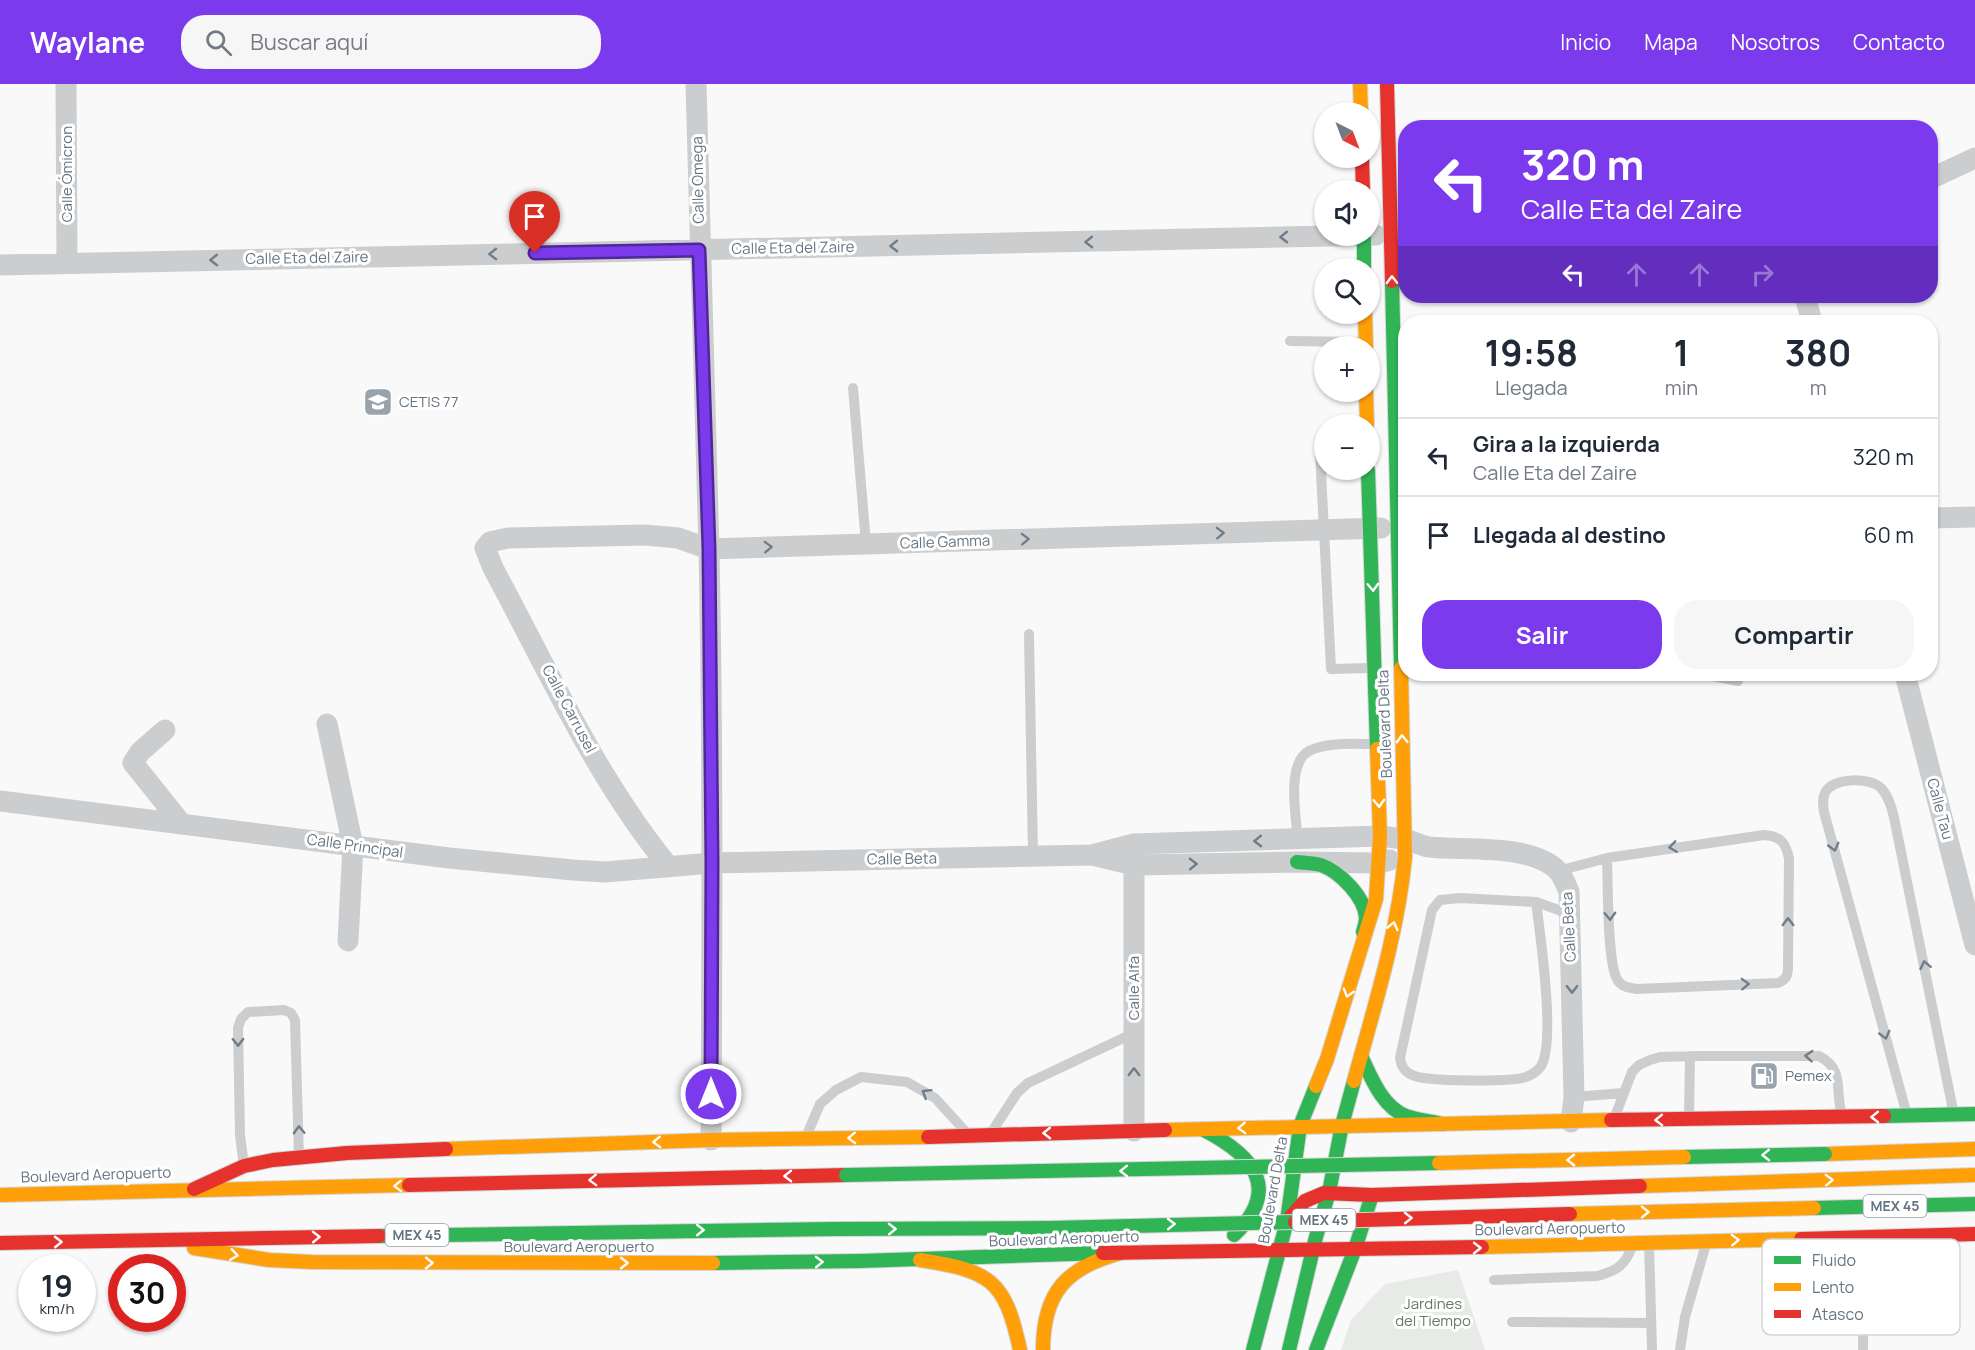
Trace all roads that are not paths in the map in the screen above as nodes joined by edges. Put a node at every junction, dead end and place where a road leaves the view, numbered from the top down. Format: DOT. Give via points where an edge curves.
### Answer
graph roads {
  1 [pos="66,84"];
  2 [pos="696,84"];
  3 [pos="1360,84"];
  4 [pos="1387,84"];
  5 [pos="1361,102"];
  6 [pos="1975,158"];
  7 [pos="1938,175"];
  8 [pos="1398,234"];
  9 [pos="1380,235"];
  10 [pos="1314,237"];
  11 [pos="699,250"];
  12 [pos="67,263"];
  13 [pos="0,265"];
  14 [pos="1290,341"];
  15 [pos="1314,342"];
  16 [pos="853,388"];
  17 [pos="1321,480"];
  18 [pos="1369,480"];
  19 [pos="1975,517"];
  20 [pos="1938,518"];
  21 [pos="1398,527"];
  22 [pos="1371,528"];
  23 [pos="1324,530"];
  24 [pos="487,543"];
  25 [pos="866,544"];
  26 [pos="709,549"];
  27 [pos="1029,634"];
  28 [pos="1375,668"];
  29 [pos="1403,681"];
  30 [pos="1907,681"];
  31 [pos="327,724"];
  32 [pos="165,730"];
  33 [pos="1376,744"];
  34 [pos="0,801"];
  35 [pos="182,823"];
  36 [pos="1380,836"];
  37 [pos="1298,840"];
  38 [pos="352,846"];
  39 [pos="1405,848"];
  40 [pos="1134,855"];
  41 [pos="1033,856"];
  42 [pos="1607,858"];
  43 [pos="1297,862"];
  44 [pos="712,863"];
  45 [pos="1379,863"];
  46 [pos="669,867"];
  47 [pos="1558,871"];
  48 [pos="1536,902"];
  49 [pos="1570,914"];
  50 [pos="348,941"];
  51 [pos="1975,945"];
  52 [pos="1361,946"];
  53 [pos="1134,1033"];
  54 [pos="1361,1056"];
  55 [pos="1690,1056"];
  56 [pos="1623,1093"];
  57 [pos="1574,1097"];
  58 [pos="1975,1114"];
  59 [pos="1954,1115"];
  60 [pos="1908,1116"];
  61 [pos="1843,1117"];
  62 [pos="1689,1120"];
  63 [pos="1613,1121"];
  64 [pos="1571,1122"];
  65 [pos="1443,1124"];
  66 [pos="1342,1125"];
  67 [pos="1300,1126"];
  68 [pos="1204,1130"];
  69 [pos="1134,1131"];
  70 [pos="968,1134"];
  71 [pos="990,1134"];
  72 [pos="1404,1138"];
  73 [pos="711,1140"];
  74 [pos="804,1140"];
  75 [pos="1975,1149"];
  76 [pos="1389,1151"];
  77 [pos="244,1166"];
  78 [pos="299,1173"];
  79 [pos="1975,1175"];
  80 [pos="1374,1184"];
  81 [pos="194,1189"];
  82 [pos="246,1189"];
  83 [pos="1329,1192"];
  84 [pos="0,1195"];
  85 [pos="1975,1204"];
  86 [pos="1287,1221"];
  87 [pos="1975,1233"];
  88 [pos="1864,1237"];
  89 [pos="1786,1239"];
  90 [pos="156,1240"];
  91 [pos="1762,1240"];
  92 [pos="1707,1241"];
  93 [pos="0,1243"];
  94 [pos="1648,1243"];
  95 [pos="1633,1244"];
  96 [pos="1405,1248"];
  97 [pos="1355,1249"];
  98 [pos="1312,1250"];
  99 [pos="1280,1251"];
  100 [pos="1121,1253"];
  101 [pos="1188,1254"];
  102 [pos="920,1260"];
  103 [pos="1494,1280"];
  104 [pos="1512,1322"];
  105 [pos="1651,1323"];
  106 [pos="1863,1335"];
  107 [pos="1020,1350"];
  108 [pos="1043,1350"];
  109 [pos="1253,1350"];
  110 [pos="1289,1350"];
  111 [pos="1316,1350"];
  112 [pos="1652,1350"];
  113 [pos="1680,1350"];
  114 [pos="1863,1350"];
  1 -- 12 [label="street, Calle Ómicron"];
  2 -- 11 [label="street, Calle Omega"];
  3 -- 5 [label="main road"];
  4 -- 8 [label="main road, Boulevard Delta"];
  6 -- 7 [label="street"];
  8 -- 9 [label="street, Calle Eta del Zaire"];
  10 -- 11 [label="street, Calle Eta del Zaire, one-way"];
  11 -- 12 [label="street, Calle Eta del Zaire, one-way"];
  11 -- 26 [label="street, Calle Omega"];
  12 -- 13 [label="street, Calle Eta del Zaire"];
  14 -- 15 [label="lane"];
  16 -- 25 [label="lane"];
  17 -- 23 [label="lane"];
  18 -- 22 [label="main road, Boulevard Delta"];
  19 -- 20 [label="street"];
  21 -- 22 [label="street, Calle Gamma"];
  22 -- 23 [label="street, Calle Gamma"];
  22 -- 28 [label="main road, Boulevard Delta, one-way"];
  25 -- 23 [label="street, Calle Gamma, one-way"];
  23 -- 28 [label="lane" via="1331,669"];
  24 -- 26 [label="street, Calle Gamma" via="508,538 645,536 678,538"];
  24 -- 46 [label="street, Calle Carrusel" via="485,548 493,568 600,767 637,826"];
  26 -- 25 [label="street, Calle Gamma, one-way"];
  26 -- 44 [label="street, Calle Omega"];
  27 -- 41 [label="lane"];
  28 -- 33 [label="main road, Boulevard Delta"];
  39 -- 29 [label="main road, Boulevard Delta, one-way"];
  30 -- 51 [label="street, Calle Tau"];
  31 -- 38 [label="street"];
  32 -- 35 [label="street" via="132,764"];
  33 -- 36 [label="main road, Boulevard Delta, one-way"];
  33 -- 37 [label="lane" via="1344,744 1304,755 1295,774"];
  34 -- 35 [label="street, Calle Principal"];
  35 -- 38 [label="street, Calle Principal"];
  36 -- 37 [label="street, Calle Beta"];
  36 -- 39 [label="street, Calle Beta"];
  36 -- 45 [label="main road, Boulevard Delta"];
  37 -- 40 [label="street, Calle Beta, one-way"];
  38 -- 46 [label="street, Calle Principal" via="573,870"];
  38 -- 50 [label="street"];
  39 -- 45 [label="street, Calle Beta"];
  39 -- 47 [label="street, Calle Beta" via="1513,853 1534,857"];
  54 -- 39 [label="main road, Boulevard Delta, one-way" via="1402,888"];
  40 -- 41 [label="street, Calle Beta"];
  40 -- 43 [label="street, Calle Beta, one-way"];
  40 -- 53 [label="street, Calle Alfa"];
  41 -- 44 [label="street, Calle Beta"];
  42 -- 42 [label="lane, one-way" via="1611,956 1621,984 1637,988 1778,983 1788,975 1789,859 1781,839 1764,835"];
  42 -- 47 [label="lane"];
  43 -- 45 [label="street, Calle Beta"];
  43 -- 52 [label="main road" via="1321,865 1352,890 1366,917"];
  44 -- 46 [label="street, Calle Principal"];
  44 -- 73 [label="street, Calle Omega"];
  45 -- 52 [label="main road, Boulevard Delta" via="1376,899"];
  47 -- 49 [label="street, Calle Beta" via="1569,892"];
  48 -- 48 [label="lane" via="1460,898 1435,904 1400,1058 1406,1071 1430,1079 1509,1079 1526,1077 1541,1066 1547,1025"];
  48 -- 49 [label="lane"];
  49 -- 57 [label="street, Calle Beta, one-way"];
  52 -- 67 [label="main road, Boulevard Delta, one-way" via="1327,1059"];
  69 -- 53 [label="street, Calle Alfa, one-way"];
  53 -- 71 [label="lane" via="1028,1083"];
  54 -- 65 [label="main road" via="1390,1107 1409,1117"];
  54 -- 66 [label="main road, Boulevard Delta"];
  55 -- 56 [label="lane" via="1660,1057 1639,1065"];
  61 -- 55 [label="lane, one-way" via="1837,1075 1827,1060 1819,1056"];
  55 -- 62 [label="lane"];
  56 -- 57 [label="lane"];
  56 -- 63 [label="lane"];
  57 -- 64 [label="street, Calle Beta"];
  58 -- 59 [label="main road, Boulevard Aeropuerto"];
  59 -- 60 [label="main road, Boulevard Aeropuerto"];
  59 -- 60 [label="lane, one-way" via="1888,801 1871,782 1836,783 1824,795 1824,812"];
  60 -- 61 [label="main road, Boulevard Aeropuerto, one-way"];
  61 -- 62 [label="main road, Boulevard Aeropuerto"];
  62 -- 63 [label="main road, Boulevard Aeropuerto, one-way"];
  63 -- 64 [label="main road, Boulevard Aeropuerto"];
  64 -- 65 [label="main road, Boulevard Aeropuerto"];
  65 -- 66 [label="main road, Boulevard Aeropuerto"];
  65 -- 72 [label="main road"];
  66 -- 67 [label="main road, Boulevard Aeropuerto"];
  66 -- 83 [label="main road, Boulevard Delta"];
  67 -- 68 [label="main road, Boulevard Aeropuerto, one-way"];
  67 -- 86 [label="main road, Boulevard Delta"];
  68 -- 69 [label="main road, Boulevard Aeropuerto"];
  68 -- 101 [label="main road" via="1225,1140 1253,1164 1259,1180 1257,1206 1249,1221 1234,1235"];
  69 -- 71 [label="main road, Boulevard Aeropuerto, one-way"];
  70 -- 71 [label="main road, Boulevard Aeropuerto"];
  70 -- 74 [label="main road, Boulevard Aeropuerto, one-way"];
  70 -- 74 [label="lane, one-way" via="935,1098 907,1082 861,1077 820,1104"];
  73 -- 74 [label="main road, Boulevard Aeropuerto"];
  73 -- 78 [label="main road, Boulevard Aeropuerto, one-way" via="347,1153"];
  75 -- 78 [label="main road, Boulevard Aeropuerto, one-way, bridge" via="846,1175"];
  76 -- 80 [label="main road"];
  77 -- 78 [label="main road, Boulevard Aeropuerto" via="273,1160"];
  78 -- 77 [label="lane, one-way" via="295,1020 284,1010 248,1012 238,1028"];
  77 -- 81 [label="main road, Boulevard Aeropuerto"];
  77 -- 82 [label="lane"];
  78 -- 82 [label="main road, Boulevard Aeropuerto"];
  80 -- 79 [label="main road, one-way"];
  80 -- 83 [label="main road"];
  80 -- 96 [label="main road" via="1374,1211 1384,1233"];
  80 -- 97 [label="main road"];
  81 -- 82 [label="main road, Boulevard Aeropuerto"];
  81 -- 84 [label="main road, Boulevard Aeropuerto"];
  83 -- 86 [label="main road" via="1302,1202"];
  83 -- 98 [label="main road, Boulevard Delta"];
  90 -- 85 [label="main road, Boulevard Aeropuerto / MEX 45, one-way, bridge" via="1050,1227"];
  86 -- 99 [label="main road, Boulevard Delta"];
  87 -- 88 [label="main road, Boulevard Aeropuerto"];
  89 -- 88 [label="main road, Boulevard Aeropuerto, one-way"];
  93 -- 90 [label="main road, Boulevard Aeropuerto / MEX 45, one-way"];
  90 -- 102 [label="main road, Boulevard Aeropuerto, one-way" via="232,1255 312,1262"];
  92 -- 91 [label="main road, Boulevard Aeropuerto, one-way"];
  92 -- 94 [label="main road, Boulevard Aeropuerto"];
  92 -- 113 [label="lane" via="1685,1317"];
  94 -- 95 [label="main road, Boulevard Aeropuerto"];
  94 -- 105 [label="lane"];
  96 -- 95 [label="main road, Boulevard Aeropuerto, one-way"];
  95 -- 103 [label="lane" via="1623,1265 1597,1276"];
  96 -- 97 [label="main road, Boulevard Aeropuerto"];
  97 -- 98 [label="main road, Boulevard Aeropuerto"];
  97 -- 111 [label="main road"];
  98 -- 99 [label="main road, Boulevard Aeropuerto"];
  98 -- 110 [label="main road, Boulevard Delta"];
  99 -- 101 [label="main road, Boulevard Aeropuerto"];
  99 -- 109 [label="main road, Boulevard Delta"];
  100 -- 101 [label="main road, Boulevard Aeropuerto"];
  100 -- 102 [label="main road, Boulevard Aeropuerto"];
  100 -- 108 [label="main road" via="1087,1263 1058,1289 1044,1324"];
  102 -- 107 [label="main road" via="967,1270 994,1285 1010,1307"];
  104 -- 105 [label="lane"];
  105 -- 112 [label="lane"];
  106 -- 114 [label="lane"];
}
